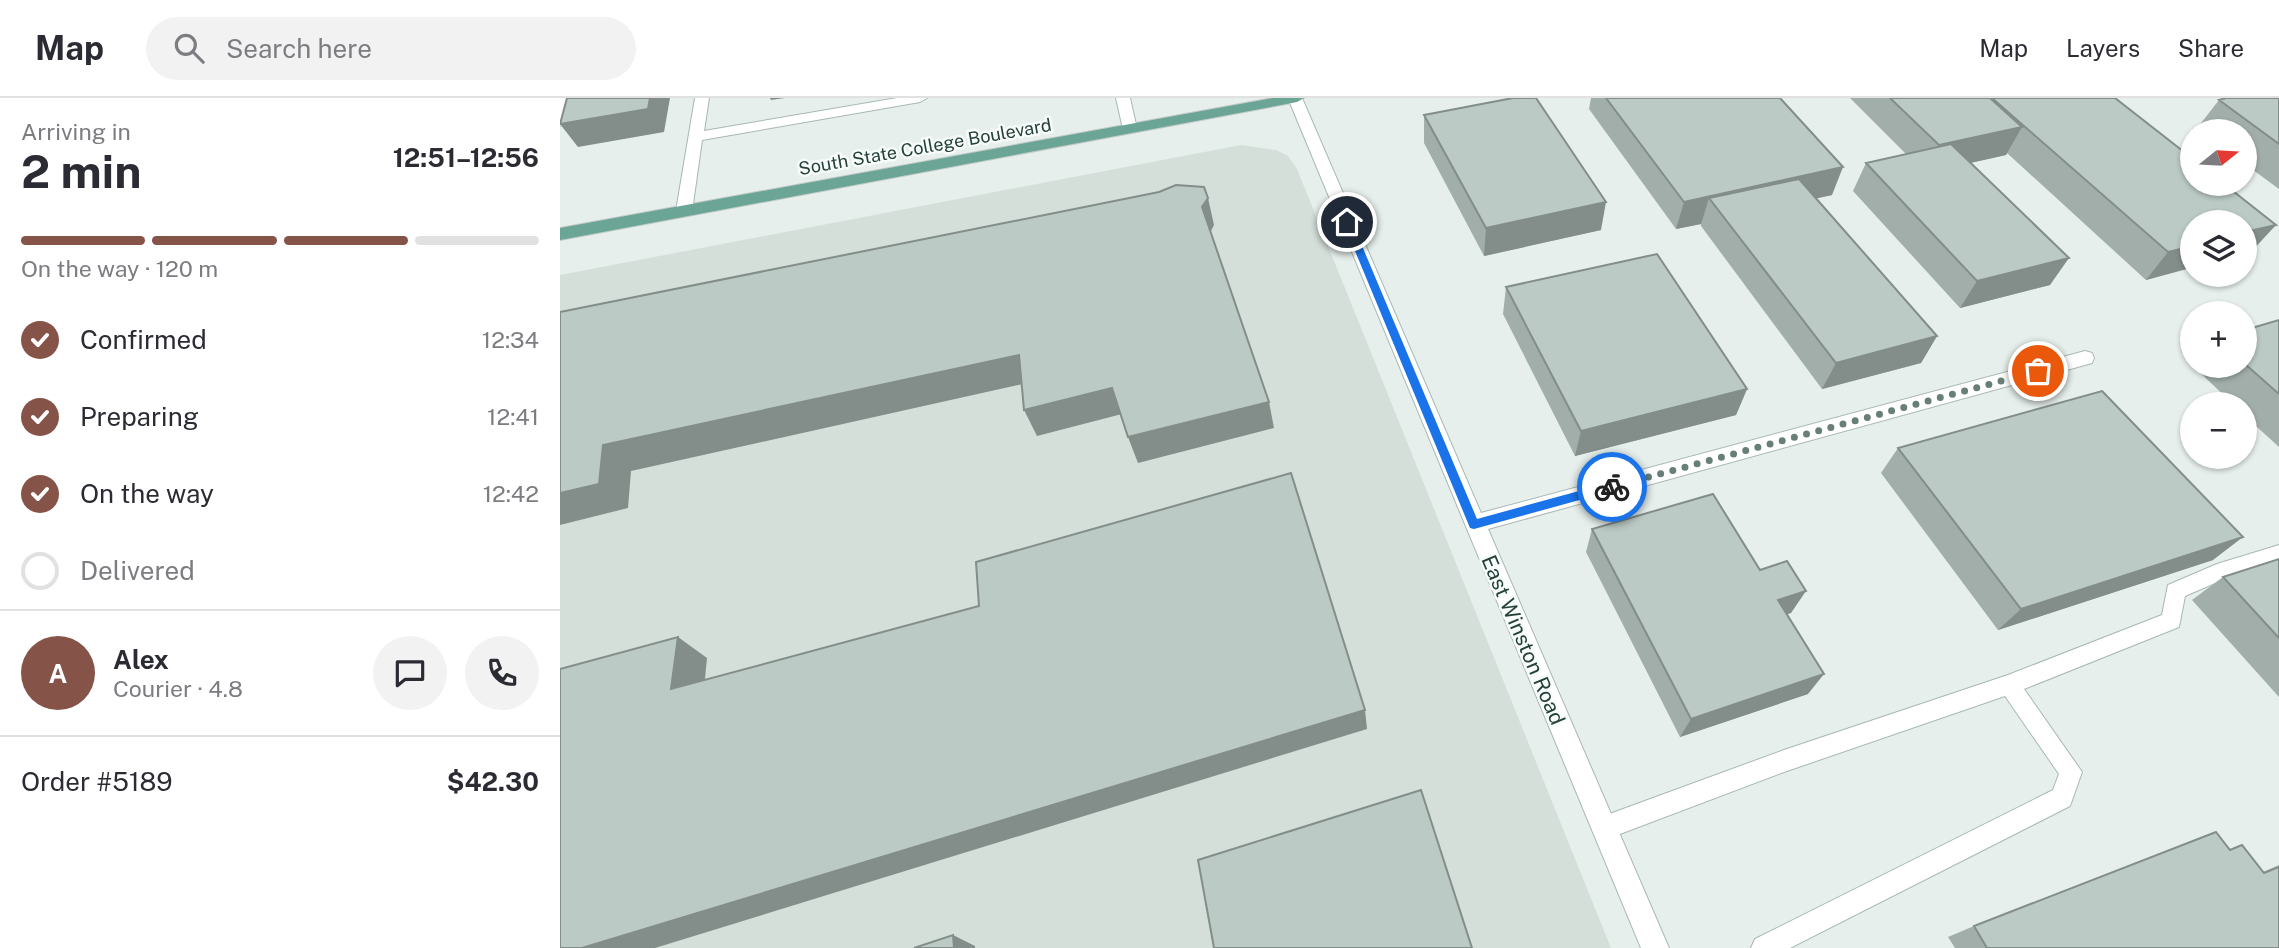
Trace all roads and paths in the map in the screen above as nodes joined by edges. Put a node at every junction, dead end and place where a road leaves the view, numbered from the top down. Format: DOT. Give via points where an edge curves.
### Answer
graph roads {
  1 [pos="567,98"];
  2 [pos="702,98"];
  3 [pos="920,98"];
  4 [pos="1123,98"];
  5 [pos="1296,98"];
  6 [pos="560,122"];
  7 [pos="1130,129"];
  8 [pos="696,137"];
  9 [pos="684,211"];
  10 [pos="560,234"];
  11 [pos="2085,358"];
  12 [pos="1474,524"];
  13 [pos="2279,553"];
  14 [pos="2009,685"];
  15 [pos="1604,828"];
  16 [pos="1655,948"];
  17 [pos="1764,948"];
  1 -- 6 [label="lane"];
  2 -- 8 [label="lane"];
  3 -- 8 [label="lane"];
  4 -- 7 [label="lane"];
  5 -- 7 [label="main road, South State College Boulevard"];
  5 -- 12 [label="street, East Winston Road"];
  7 -- 9 [label="main road, South State College Boulevard"];
  8 -- 9 [label="lane"];
  9 -- 10 [label="main road, South State College Boulevard"];
  11 -- 12 [label="street"];
  12 -- 15 [label="street, East Winston Road"];
  13 -- 14 [label="lane" via="2175,591 2172,621"];
  14 -- 15 [label="lane"];
  14 -- 17 [label="lane" via="2071,772 2062,798"];
  15 -- 16 [label="street, East Winston Road"];
}
